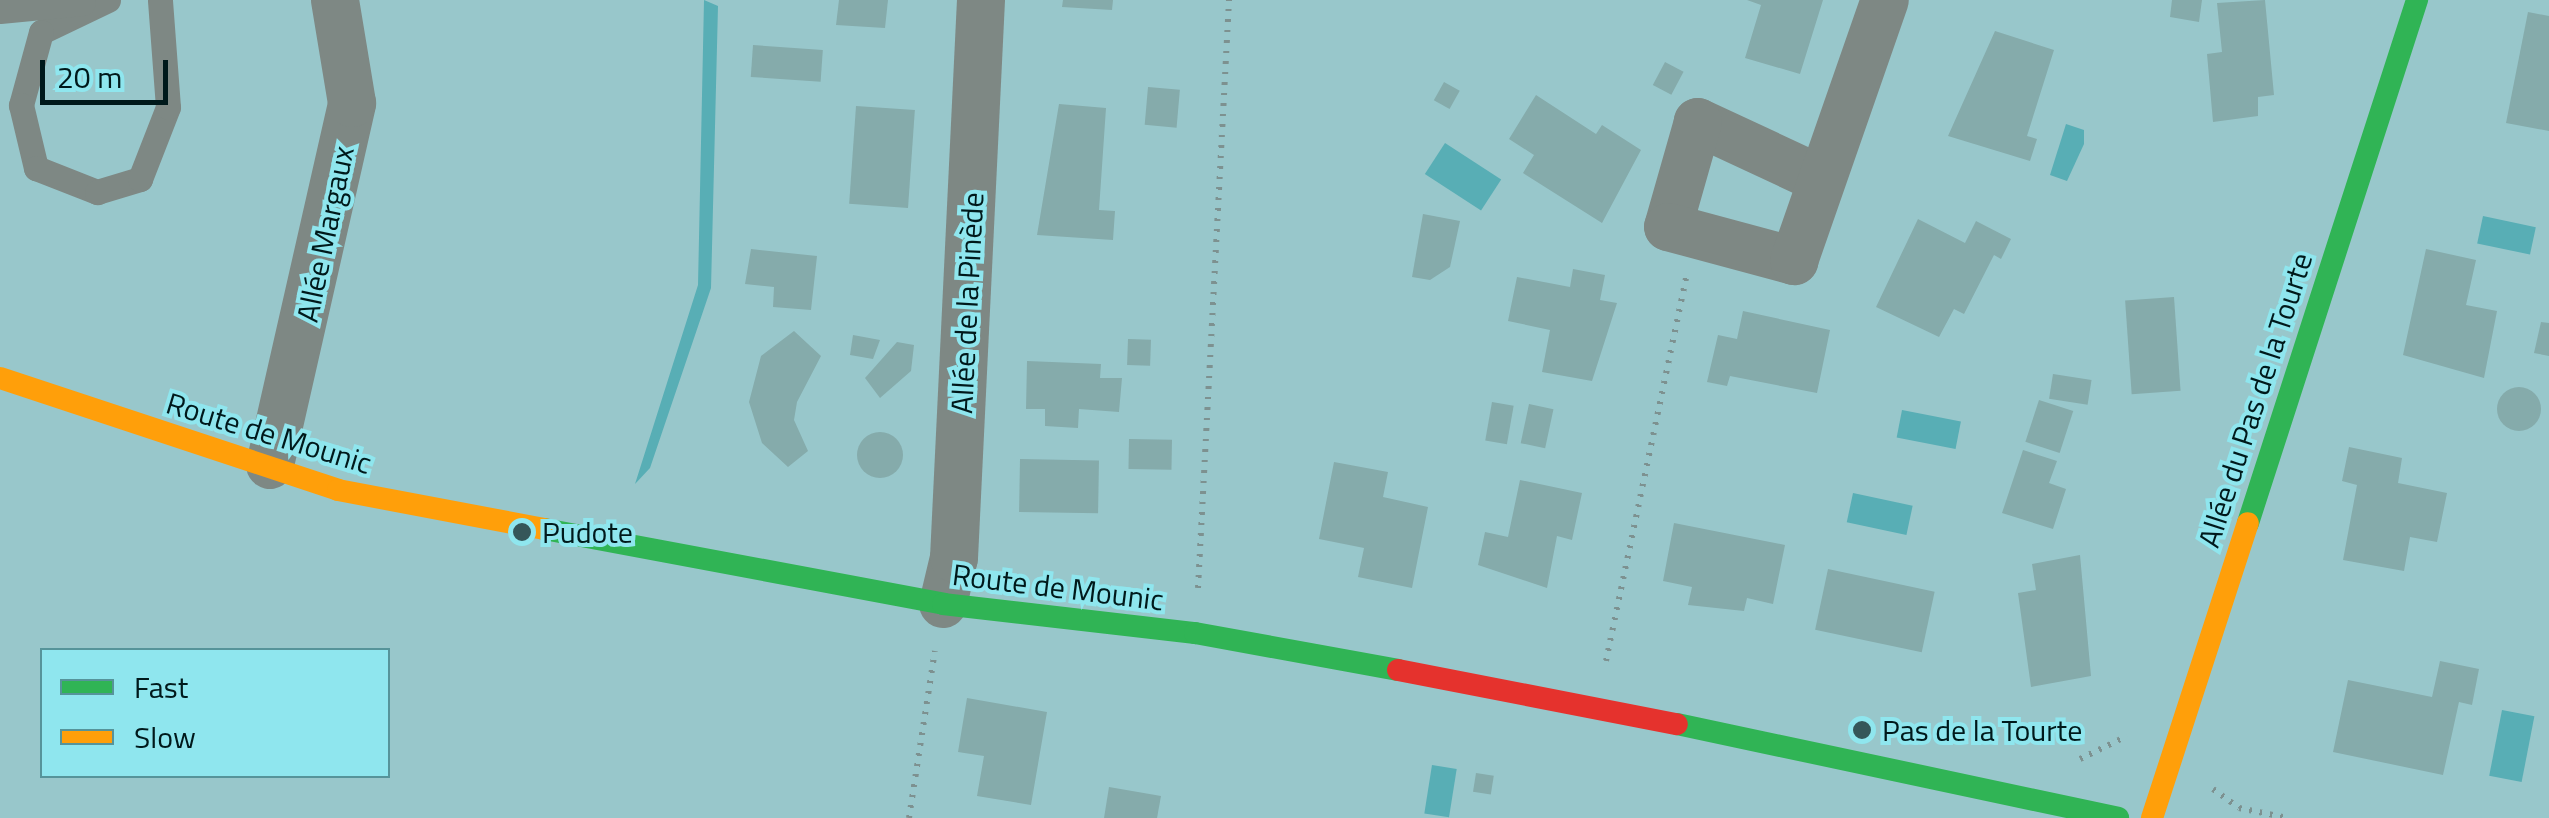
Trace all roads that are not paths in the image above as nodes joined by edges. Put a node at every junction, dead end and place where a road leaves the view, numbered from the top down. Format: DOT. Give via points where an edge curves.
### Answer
graph roads {
  1 [pos="160,0"];
  2 [pos="335,0"];
  3 [pos="982,0"];
  4 [pos="1884,0"];
  5 [pos="2417,0"];
  6 [pos="101,1"];
  7 [pos="0,11"];
  8 [pos="1820,179"];
  9 [pos="0,378"];
  10 [pos="270,466"];
  11 [pos="943,604"];
  12 [pos="2118,818"];
  13 [pos="2152,818"];
  1 -- 6 [label="lane" via="168,107 140,179 98,192 36,168 21,106 41,32"];
  2 -- 10 [label="street, Allée Margaux" via="352,103"];
  3 -- 11 [label="street, Allée de la Pinède" via="954,558"];
  4 -- 8 [label="street"];
  5 -- 13 [label="main road, Allée du Pas de la Tourte"];
  6 -- 7 [label="lane"];
  8 -- 8 [label="street" via="1698,122 1668,227 1794,261"];
  9 -- 10 [label="main road, Route de Mounic"];
  10 -- 11 [label="main road, Route de Mounic" via="338,490"];
  11 -- 12 [label="main road, Route de Mounic" via="1195,633 1597,706"];
}
